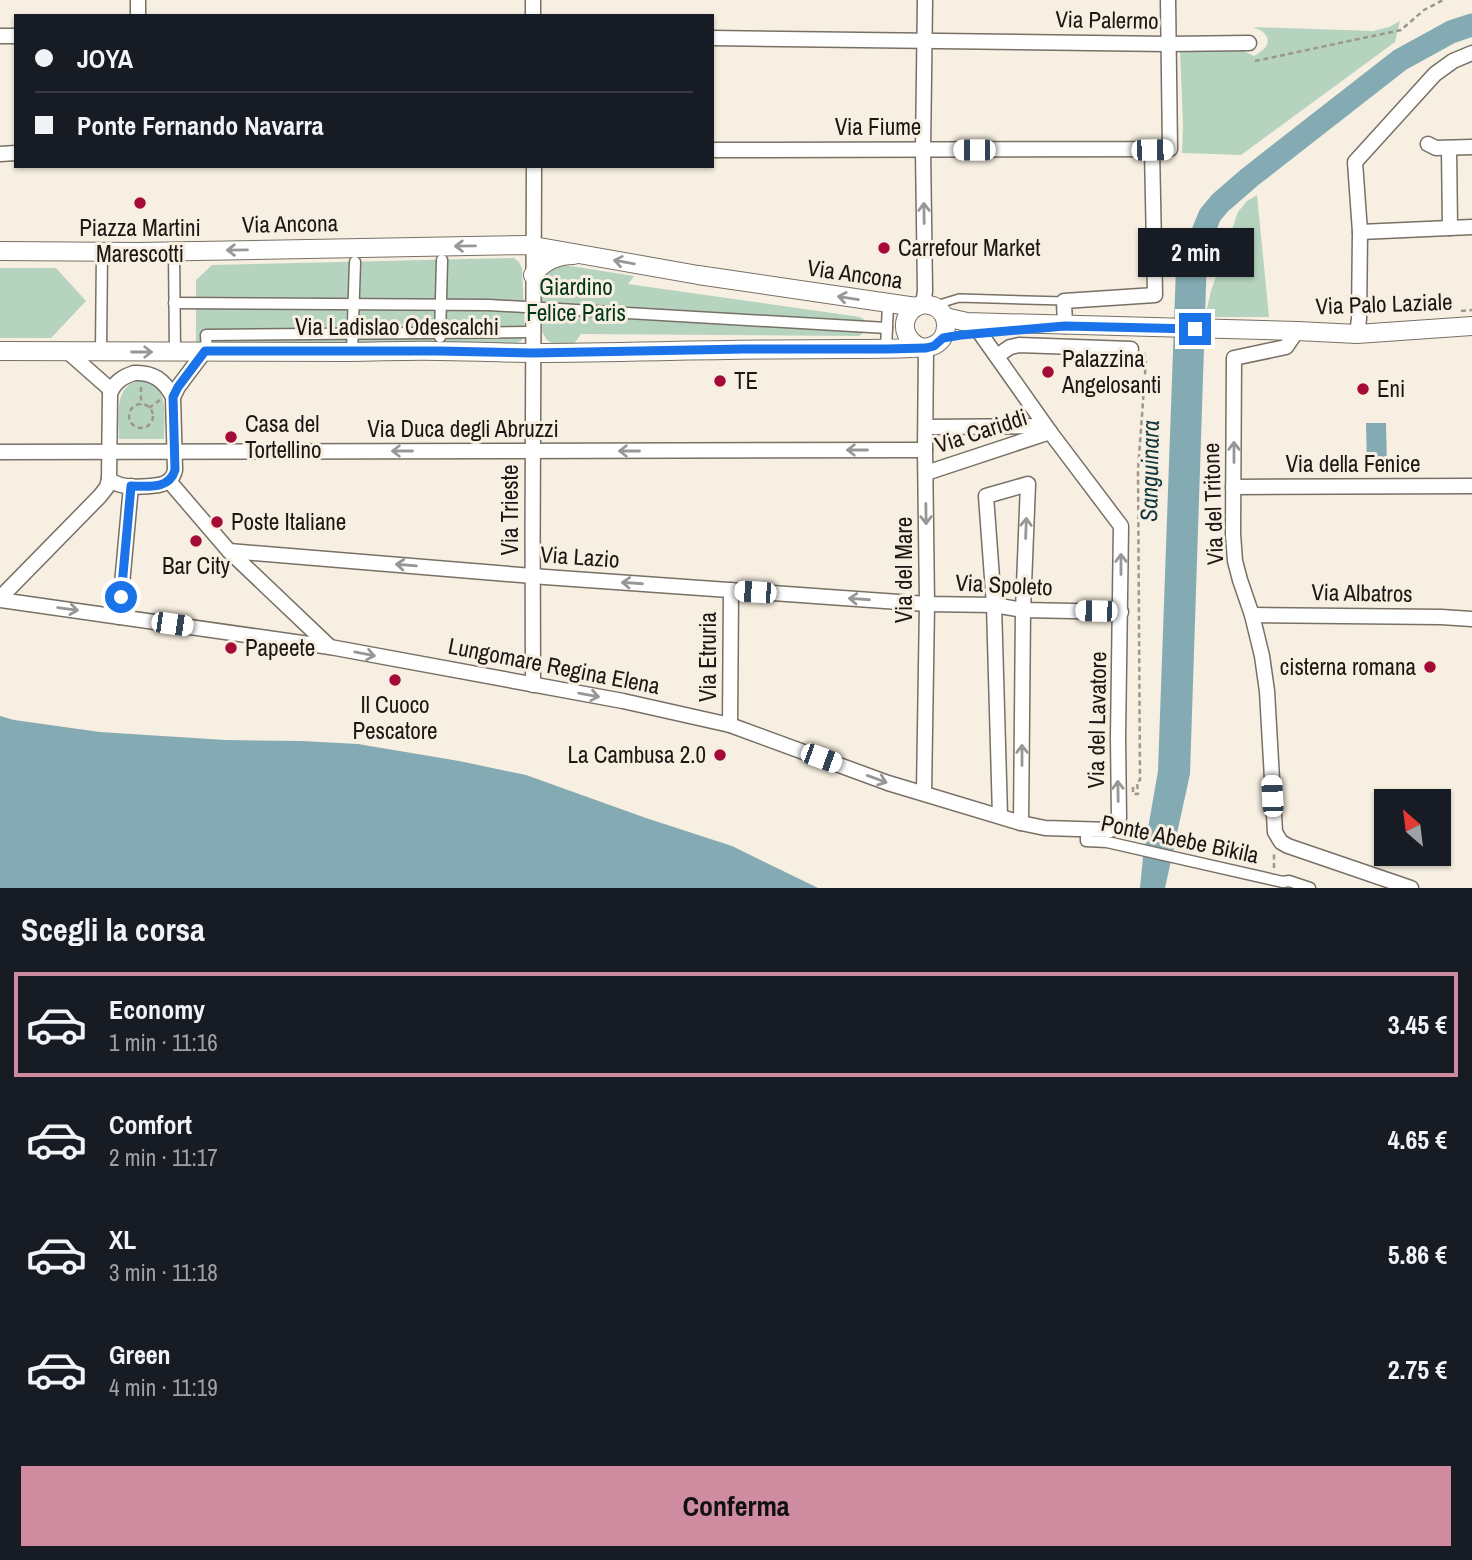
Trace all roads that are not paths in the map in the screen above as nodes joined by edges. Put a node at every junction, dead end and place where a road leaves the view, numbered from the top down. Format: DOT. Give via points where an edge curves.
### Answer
graph roads {
  1 [pos="925,0"];
  2 [pos="1168,0"];
  3 [pos="714,38"];
  4 [pos="925,41"];
  5 [pos="1249,43"];
  6 [pos="1168,44"];
  7 [pos="1472,53"];
  8 [pos="1428,144"];
  9 [pos="1472,147"];
  10 [pos="1449,148"];
  11 [pos="714,150"];
  12 [pos="923,150"];
  13 [pos="1152,150"];
  14 [pos="534,168"];
  15 [pos="1472,227"];
  16 [pos="1450,228"];
  17 [pos="1360,232"];
  18 [pos="533,245"];
  19 [pos="0,251"];
  20 [pos="174,251"];
  21 [pos="102,252"];
  22 [pos="581,255"];
  23 [pos="442,260"];
  24 [pos="355,262"];
  25 [pos="533,275"];
  26 [pos="1064,301"];
  27 [pos="174,303"];
  28 [pos="353,304"];
  29 [pos="440,304"];
  30 [pos="888,304"];
  31 [pos="534,307"];
  32 [pos="929,309"];
  33 [pos="1065,326"];
  34 [pos="1472,326"];
  35 [pos="887,328"];
  36 [pos="1297,331"];
  37 [pos="529,332"];
  38 [pos="980,333"];
  39 [pos="1357,334"];
  40 [pos="943,338"];
  41 [pos="439,342"];
  42 [pos="352,343"];
  43 [pos="923,347"];
  44 [pos="886,349"];
  45 [pos="1131,349"];
  46 [pos="0,351"];
  47 [pos="101,351"];
  48 [pos="206,351"];
  49 [pos="68,352"];
  50 [pos="175,352"];
  51 [pos="533,353"];
  52 [pos="997,356"];
  53 [pos="111,390"];
  54 [pos="173,397"];
  55 [pos="926,427"];
  56 [pos="1047,429"];
  57 [pos="925,450"];
  58 [pos="0,452"];
  59 [pos="109,452"];
  60 [pos="174,452"];
  61 [pos="533,452"];
  62 [pos="926,472"];
  63 [pos="109,479"];
  64 [pos="169,481"];
  65 [pos="131,486"];
  66 [pos="1472,486"];
  67 [pos="1233,487"];
  68 [pos="229,551"];
  69 [pos="532,576"];
  70 [pos="731,590"];
  71 [pos="0,599"];
  72 [pos="927,604"];
  73 [pos="994,605"];
  74 [pos="1023,610"];
  75 [pos="1121,612"];
  76 [pos="1252,615"];
  77 [pos="119,617"];
  78 [pos="1472,619"];
  79 [pos="330,647"];
  80 [pos="996,652"];
  81 [pos="1023,652"];
  82 [pos="533,685"];
  83 [pos="730,725"];
  84 [pos="1021,789"];
  85 [pos="999,790"];
  86 [pos="924,793"];
  87 [pos="1000,816"];
  88 [pos="1021,823"];
  89 [pos="1086,830"];
  90 [pos="1310,888"];
  91 [pos="1411,888"];
  1 -- 4 [label="street"];
  2 -- 6 [label="street"];
  3 -- 4 [label="street, Via Palermo"];
  4 -- 6 [label="street, Via Palermo"];
  4 -- 12 [label="street"];
  5 -- 6 [label="street, Via Palermo"];
  6 -- 13 [label="street, Via Fiume" via="1170,149"];
  7 -- 17 [label="street" via="1442,67 1355,162"];
  8 -- 10 [label="street"];
  9 -- 10 [label="street"];
  10 -- 16 [label="street"];
  11 -- 12 [label="street, Via Fiume"];
  12 -- 13 [label="street, Via Fiume"];
  32 -- 12 [label="street, one-way"];
  13 -- 26 [label="street" via="1155,295"];
  14 -- 18 [label="street, Via Trieste"];
  15 -- 16 [label="street"];
  16 -- 17 [label="street"];
  17 -- 39 [label="street"];
  18 -- 20 [label="street, Via Ancona, one-way"];
  18 -- 22 [label="street, Via Ancona"];
  18 -- 25 [label="street, Via Trieste"];
  19 -- 21 [label="street, Via Ancona"];
  20 -- 21 [label="street, Via Ancona"];
  20 -- 27 [label="street"];
  21 -- 47 [label="street"];
  22 -- 25 [label="street, Via Ancona" via="554,258"];
  30 -- 22 [label="street, Via Ancona, one-way"];
  23 -- 29 [label="street"];
  24 -- 28 [label="street"];
  25 -- 31 [label="street, Via Trieste"];
  26 -- 32 [label="lane" via="959,298"];
  26 -- 33 [label="street"];
  27 -- 28 [label="street"];
  27 -- 50 [label="street"];
  28 -- 29 [label="street"];
  28 -- 42 [label="street"];
  29 -- 31 [label="street"];
  29 -- 41 [label="street"];
  30 -- 32 [label="street, Via Ancona"];
  30 -- 35 [label="street"];
  31 -- 35 [label="street"];
  31 -- 51 [label="street, Via Trieste"];
  32 -- 33 [label="street" via="967,323"];
  32 -- 40 [label="street" via="947,325"];
  32 -- 43 [label="street" via="907,314 904,327 908,340"];
  33 -- 36 [label="street, Via Palo Laziale"];
  33 -- 38 [label="street"];
  34 -- 39 [label="street, Via Palo Laziale"];
  35 -- 44 [label="street"];
  36 -- 39 [label="street, Via Palo Laziale"];
  67 -- 36 [label="street, Via del Tritone, one-way" via="1234,358 1286,347"];
  37 -- 41 [label="street"];
  38 -- 40 [label="street"];
  38 -- 52 [label="street, Via del Lavatore"];
  40 -- 43 [label="street" via="934,346"];
  41 -- 42 [label="street, Via Ladislao Odescalchi"];
  41 -- 51 [label="street, Via Ladislao Odescalchi"];
  42 -- 48 [label="street, Via Ladislao Odescalchi"];
  43 -- 44 [label="street, Via Ladislao Odescalchi"];
  43 -- 55 [label="street, Via del Mare"];
  44 -- 51 [label="street, Via Ladislao Odescalchi"];
  45 -- 52 [label="street" via="1019,345"];
  46 -- 49 [label="street, Via Ladislao Odescalchi"];
  47 -- 49 [label="street, Via Ladislao Odescalchi"];
  47 -- 50 [label="street, Via Ladislao Odescalchi, one-way"];
  48 -- 50 [label="street, Via Ladislao Odescalchi"];
  48 -- 54 [label="street"];
  49 -- 53 [label="street"];
  51 -- 61 [label="street, Via Trieste"];
  52 -- 56 [label="street, Via del Lavatore"];
  53 -- 54 [label="street" via="122,377 141,373 155,376"];
  53 -- 59 [label="street"];
  54 -- 60 [label="street"];
  55 -- 56 [label="street"];
  55 -- 57 [label="street, Via del Mare"];
  56 -- 62 [label="street, Via Cariddi"];
  75 -- 56 [label="street, Via del Lavatore, one-way" via="1121,526"];
  57 -- 61 [label="street, Via Duca degli Abruzzi, one-way"];
  57 -- 62 [label="street, Via del Mare"];
  58 -- 59 [label="street, Via Duca degli Abruzzi"];
  59 -- 60 [label="street, Via Duca degli Abruzzi"];
  59 -- 63 [label="street"];
  61 -- 60 [label="street, Via Duca degli Abruzzi, one-way"];
  60 -- 64 [label="street" via="175,470"];
  61 -- 69 [label="street, Via Trieste"];
  62 -- 72 [label="street, Via del Mare, one-way"];
  63 -- 65 [label="street"];
  63 -- 71 [label="street" via="100,496"];
  64 -- 65 [label="street"];
  64 -- 68 [label="street"];
  65 -- 77 [label="street"];
  66 -- 67 [label="street, Via della Fenice"];
  67 -- 76 [label="street, Via del Tritone" via="1235,561"];
  69 -- 68 [label="street, Via Lazio, one-way"];
  68 -- 79 [label="street"];
  70 -- 69 [label="street, Via Lazio, one-way"];
  69 -- 82 [label="street, Via Trieste"];
  72 -- 70 [label="street, Via Lazio, one-way"];
  70 -- 83 [label="street, Via Etruria"];
  71 -- 77 [label="street, Lungomare Regina Elena, one-way"];
  72 -- 73 [label="street, Via Spoleto"];
  72 -- 86 [label="street, Via del Mare"];
  73 -- 74 [label="street, Via Spoleto"];
  74 -- 73 [label="street, one-way" via="1028,484 986,496"];
  73 -- 80 [label="street"];
  74 -- 75 [label="street, Via Spoleto"];
  74 -- 81 [label="street"];
  89 -- 75 [label="street, Via del Lavatore, one-way" via="1108,831 1116,827 1119,818"];
  76 -- 78 [label="street, Via Albatros"];
  76 -- 91 [label="street, Via del Tritone" via="1268,691 1275,832 1281,842"];
  77 -- 79 [label="street, Lungomare Regina Elena"];
  79 -- 82 [label="street, Lungomare Regina Elena, one-way"];
  80 -- 81 [label="street"];
  80 -- 85 [label="street"];
  84 -- 81 [label="street, one-way"];
  82 -- 83 [label="street, Lungomare Regina Elena, one-way"];
  83 -- 86 [label="street, Lungomare Regina Elena, one-way"];
  84 -- 85 [label="street"];
  84 -- 88 [label="street"];
  85 -- 87 [label="street"];
  86 -- 87 [label="street, Lungomare Regina Elena"];
  87 -- 88 [label="street, Lungomare Regina Elena"];
  88 -- 89 [label="street, Lungomare Regina Elena"];
  89 -- 90 [label="street, Ponte Abebe Bikila" via="1086,841"];
}
